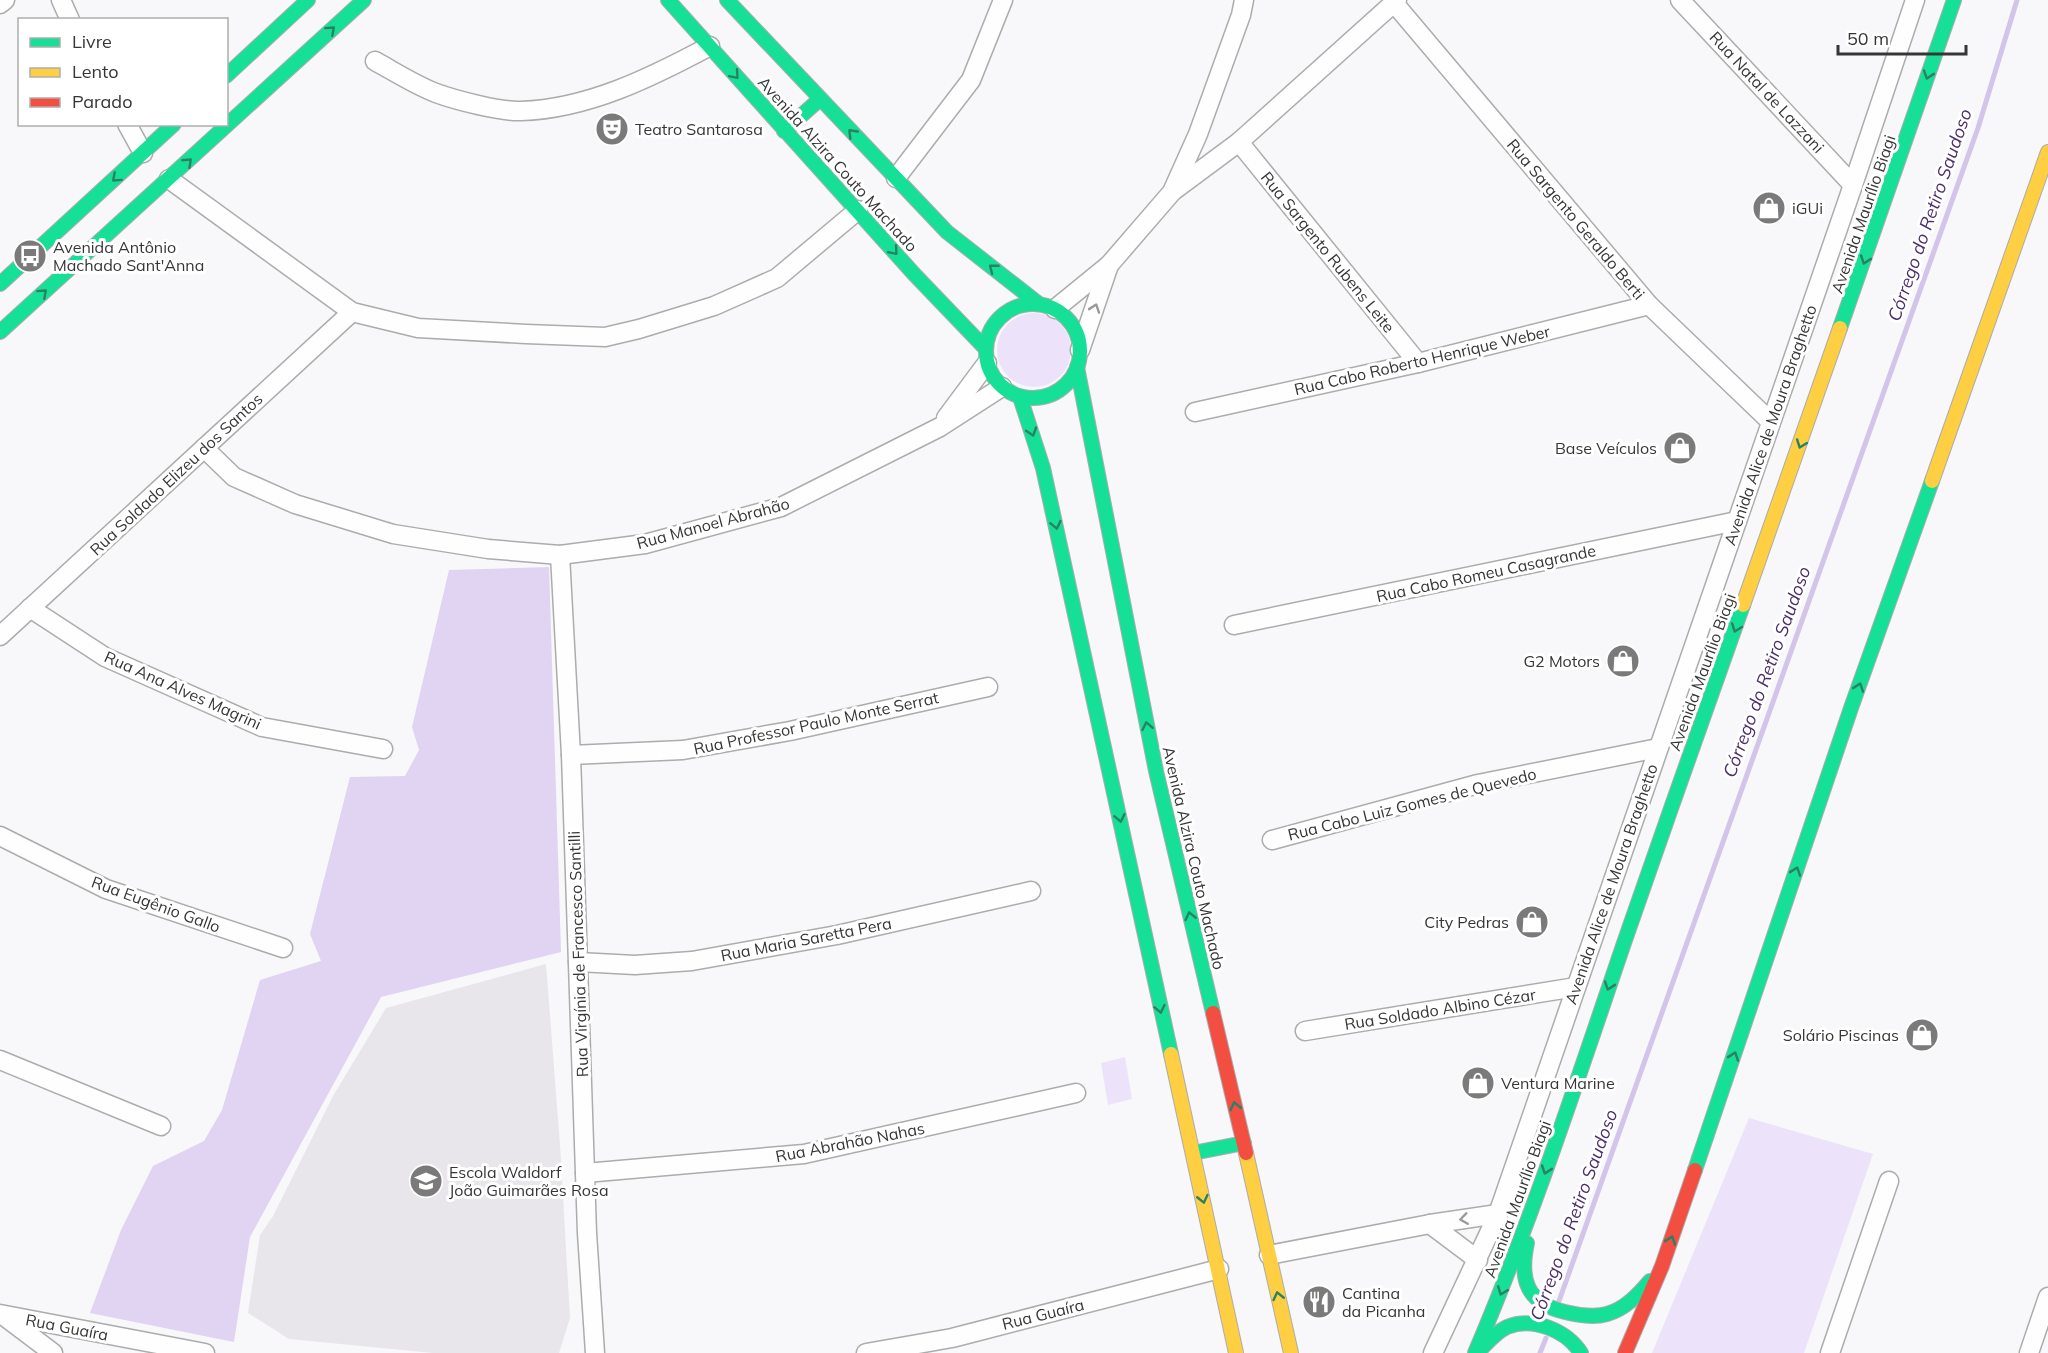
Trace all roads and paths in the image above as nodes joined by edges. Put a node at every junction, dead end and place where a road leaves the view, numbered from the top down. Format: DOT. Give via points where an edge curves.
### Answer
graph roads {
  1 [pos="5,0"];
  2 [pos="61,0"];
  3 [pos="308,0"];
  4 [pos="364,0"];
  5 [pos="668,0"];
  6 [pos="1004,0"];
  7 [pos="1244,0"];
  8 [pos="1680,0"];
  9 [pos="1915,0"];
  10 [pos="1954,0"];
  11 [pos="732,2"];
  12 [pos="1396,2"];
  13 [pos="0,4"];
  14 [pos="69,18"];
  15 [pos="710,46"];
  16 [pos="375,61"];
  17 [pos="243,73"];
  18 [pos="228,76"];
  19 [pos="260,95"];
  20 [pos="820,99"];
  21 [pos="228,125"];
  22 [pos="128,126"];
  23 [pos="172,126"];
  24 [pos="226,126"];
  25 [pos="784,131"];
  26 [pos="1239,142"];
  27 [pos="2048,152"];
  28 [pos="143,153"];
  29 [pos="896,178"];
  30 [pos="169,179"];
  31 [pos="1853,185"];
  32 [pos="1172,192"];
  33 [pos="858,210"];
  34 [pos="1109,266"];
  35 [pos="0,284"];
  36 [pos="1649,305"];
  37 [pos="1047,307"];
  38 [pos="352,312"];
  39 [pos="0,332"];
  40 [pos="986,356"];
  41 [pos="1078,359"];
  42 [pos="1418,363"];
  43 [pos="1002,387"];
  44 [pos="1020,397"];
  45 [pos="1195,412"];
  46 [pos="1771,422"];
  47 [pos="940,427"];
  48 [pos="204,448"];
  49 [pos="1737,521"];
  50 [pos="560,555"];
  51 [pos="30,608"];
  52 [pos="1234,626"];
  53 [pos="0,636"];
  54 [pos="988,687"];
  55 [pos="383,748"];
  56 [pos="1658,748"];
  57 [pos="571,755"];
  58 [pos="0,836"];
  59 [pos="1272,840"];
  60 [pos="1031,891"];
  61 [pos="283,948"];
  62 [pos="578,962"];
  63 [pos="1576,987"];
  64 [pos="1305,1031"];
  65 [pos="0,1060"];
  66 [pos="1076,1094"];
  67 [pos="161,1126"];
  68 [pos="1244,1143"];
  69 [pos="1193,1153"];
  70 [pos="585,1173"];
  71 [pos="1889,1181"];
  72 [pos="1498,1214"];
  73 [pos="1530,1217"];
  74 [pos="1430,1224"];
  75 [pos="1269,1255"];
  76 [pos="1478,1260"];
  77 [pos="1662,1266"];
  78 [pos="1219,1269"];
  79 [pos="2048,1297"];
  80 [pos="0,1314"];
  81 [pos="1579,1349"];
  82 [pos="53,1353"];
  83 [pos="205,1353"];
  84 [pos="595,1353"];
  85 [pos="866,1353"];
  86 [pos="1236,1353"];
  87 [pos="1291,1353"];
  88 [pos="1433,1353"];
  89 [pos="1476,1353"];
  90 [pos="1625,1353"];
  91 [pos="1830,1353"];
  92 [pos="2030,1353"];
  1 -- 13 [label="street"];
  2 -- 14 [label="street"];
  3 -- 17 [label="street"];
  19 -- 4 [label="street, one-way"];
  5 -- 15 [label="street, Avenida Alzira Couto Machado"];
  6 -- 29 [label="street" via="971,80"];
  7 -- 32 [label="street" via="1198,134"];
  8 -- 31 [label="street, Rua Natal de Lazzani"];
  9 -- 31 [label="street, Avenida Alice de Moura Braghetto"];
  10 -- 73 [label="street, Avenida Maurílio Biagi, one-way"];
  11 -- 20 [label="street, Avenida Alzira Couto Machado"];
  12 -- 26 [label="street"];
  12 -- 36 [label="street, Rua Sargento Geraldo Berti"];
  15 -- 16 [label="street" via="656,74 574,104 519,111 435,92"];
  15 -- 25 [label="street, Avenida Alzira Couto Machado, one-way"];
  17 -- 18 [label="street"];
  17 -- 19 [label="street"];
  21 -- 19 [label="street, one-way"];
  20 -- 25 [label="street"];
  29 -- 20 [label="street, Avenida Alzira Couto Machado, one-way"];
  22 -- 28 [label="street"];
  23 -- 28 [label="street"];
  30 -- 24 [label="street, one-way"];
  25 -- 33 [label="street, Avenida Alzira Couto Machado"];
  26 -- 32 [label="street"];
  26 -- 42 [label="street, Rua Sargento Rubens Leite"];
  77 -- 27 [label="street, one-way" via="1851,708"];
  28 -- 35 [label="street, one-way"];
  37 -- 29 [label="street, Avenida Alzira Couto Machado, one-way" via="947,232"];
  30 -- 38 [label="street"];
  39 -- 30 [label="street, one-way"];
  31 -- 46 [label="street, Avenida Alice de Moura Braghetto"];
  32 -- 34 [label="street"];
  33 -- 38 [label="street" via="777,278 714,306 605,337 418,328"];
  33 -- 40 [label="street, Avenida Alzira Couto Machado, one-way"];
  34 -- 37 [label="street"];
  41 -- 34 [label="street, one-way"];
  36 -- 42 [label="street, Rua Cabo Roberto Henrique Weber"];
  36 -- 46 [label="street, Rua Sargento Geraldo Berti"];
  37 -- 40 [label="street" via="1020,305 1002,314 990,330"];
  37 -- 41 [label="street" via="1065,316 1073,326 1078,338"];
  38 -- 48 [label="street, Rua Soldado Elizeu dos Santos"];
  40 -- 43 [label="street" via="991,373"];
  40 -- 47 [label="street, Rua Manoel Abrahão"];
  41 -- 44 [label="street" via="1070,380 1060,389 1048,396"];
  68 -- 41 [label="street, Avenida Alzira Couto Machado, one-way" via="1150,772"];
  42 -- 45 [label="street, Rua Cabo Roberto Henrique Weber"];
  43 -- 44 [label="street"];
  43 -- 47 [label="street, Rua Manoel Abrahão"];
  44 -- 69 [label="street, one-way" via="1043,468 1117,779"];
  46 -- 49 [label="street, Avenida Alice de Moura Braghetto"];
  47 -- 50 [label="street, Rua Manoel Abrahão" via="781,507 645,544"];
  48 -- 50 [label="street, Rua Manoel Abrahão" via="234,477 295,504 393,534 488,549"];
  48 -- 51 [label="street, Rua Soldado Elizeu dos Santos"];
  49 -- 52 [label="street, Rua Cabo Romeu Casagrande"];
  49 -- 56 [label="street, Avenida Alice de Moura Braghetto"];
  50 -- 57 [label="street, Rua Virgínia de Francesco Santilli"];
  51 -- 53 [label="street, Rua Soldado Elizeu dos Santos"];
  51 -- 55 [label="street, Rua Ana Alves Magrini" via="105,657 262,727"];
  54 -- 57 [label="street, Rua Professor Paulo Monte Serrat" via="683,750"];
  56 -- 59 [label="street, Rua Cabo Luiz Gomes de Quevedo" via="1478,784"];
  56 -- 63 [label="street, Avenida Alice de Moura Braghetto"];
  57 -- 62 [label="street, Rua Virgínia de Francesco Santilli"];
  58 -- 61 [label="street, Rua Eugênio Gallo" via="106,890"];
  60 -- 62 [label="street, Rua Maria Saretta Pera" via="837,935 692,961 635,965"];
  62 -- 70 [label="street, Rua Virgínia de Francesco Santilli"];
  63 -- 64 [label="street, Rua Soldado Albino Cézar"];
  63 -- 72 [label="street, Avenida Alice de Moura Braghetto"];
  65 -- 67 [label="street"];
  66 -- 70 [label="street, Rua Abrahão Nahas" via="804,1154"];
  68 -- 69 [label="street"];
  68 -- 75 [label="street, Avenida Alzira Couto Machado"];
  69 -- 78 [label="street, one-way"];
  70 -- 84 [label="street, Rua Virgínia de Francesco Santilli"];
  71 -- 91 [label="street"];
  72 -- 74 [label="street, one-way"];
  72 -- 76 [label="street, Avenida Alice de Moura Braghetto"];
  73 -- 77 [label="street" via="1523,1269 1526,1281 1537,1300 1560,1310 1586,1316 1606,1314 1625,1306"];
  73 -- 89 [label="street, Avenida Maurílio Biagi, one-way"];
  74 -- 75 [label="street"];
  74 -- 76 [label="street"];
  87 -- 75 [label="street, Avenida Alzira Couto Machado, one-way"];
  76 -- 88 [label="street, Avenida Alice de Moura Braghetto"];
  77 -- 90 [label="street"];
  78 -- 85 [label="street, Rua Guaíra" via="952,1338"];
  78 -- 86 [label="street"];
  79 -- 92 [label="street"];
  80 -- 82 [label="street"];
  80 -- 83 [label="street, Rua Guaíra"];
  81 -- 89 [label="street" via="1558,1330 1531,1323 1509,1326"];
}
